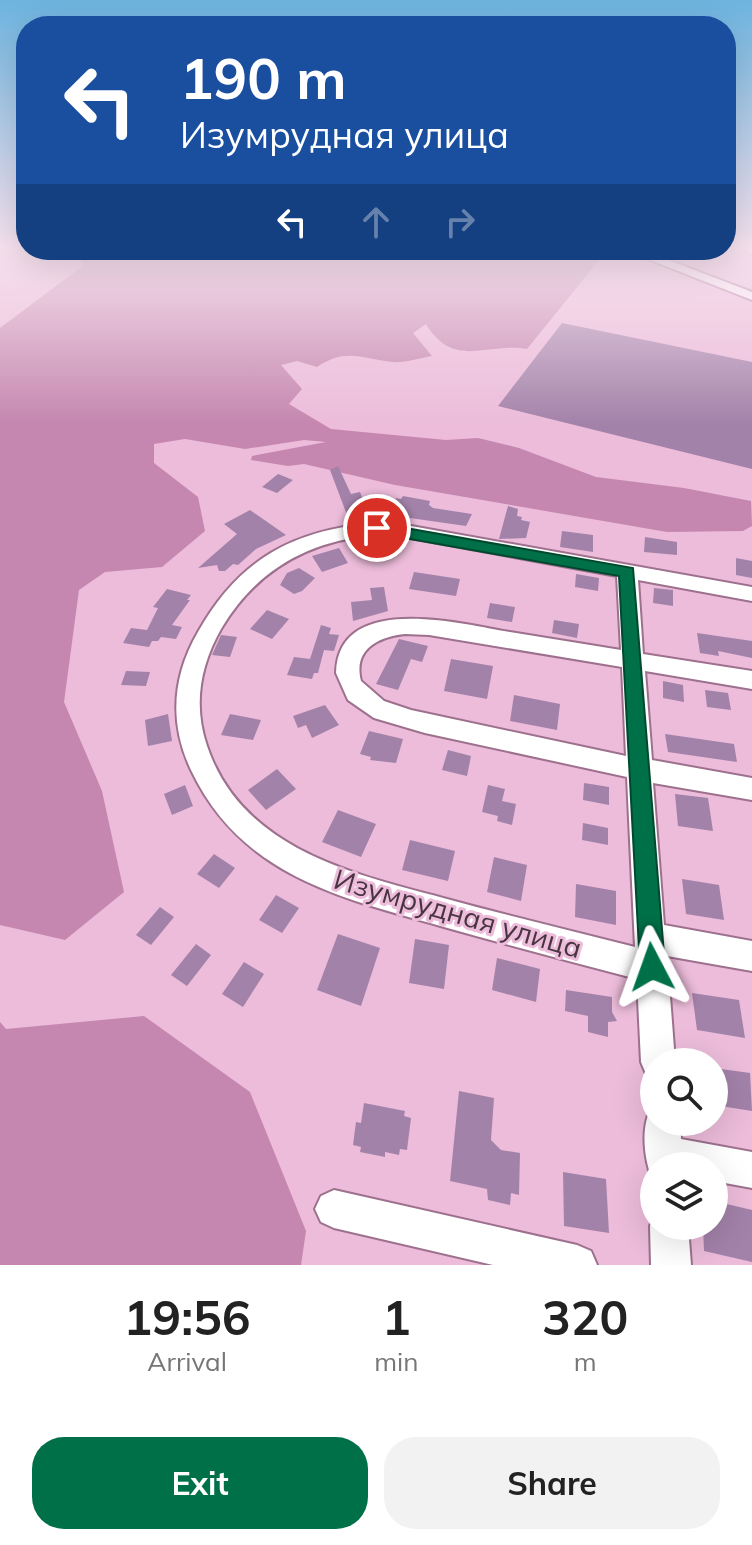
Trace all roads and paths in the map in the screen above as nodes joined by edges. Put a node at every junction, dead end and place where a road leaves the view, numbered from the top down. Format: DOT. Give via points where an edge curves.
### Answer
graph roads {
  1 [pos="627,572"];
  2 [pos="752,594"];
  3 [pos="633,659"];
  4 [pos="752,680"];
  5 [pos="640,772"];
  6 [pos="752,789"];
  7 [pos="652,952"];
  8 [pos="752,956"];
  9 [pos="657,1048"];
  10 [pos="664,1147"];
  11 [pos="752,1170"];
  12 [pos="334,1209"];
  13 [pos="670,1240"];
  14 [pos="577,1265"];
  15 [pos="671,1265"];
  1 -- 2 [label="street, Изумрудная улица"];
  1 -- 3 [label="street"];
  1 -- 7 [label="street, Изумрудная улица" via="400,530 354,530 306,541 246,580 210,629 188,689 189,722 197,756 236,814 271,847 312,870 359,890"];
  3 -- 4 [label="street"];
  3 -- 5 [label="street"];
  3 -- 5 [label="street" via="406,626 366,636 349,659 347,675 352,689 381,710"];
  5 -- 6 [label="street"];
  5 -- 7 [label="street"];
  7 -- 8 [label="street, Изумрудная улица"];
  7 -- 9 [label="street"];
  10 -- 11 [label="street"];
  12 -- 14 [label="street"];
  13 -- 15 [label="street"];
}
